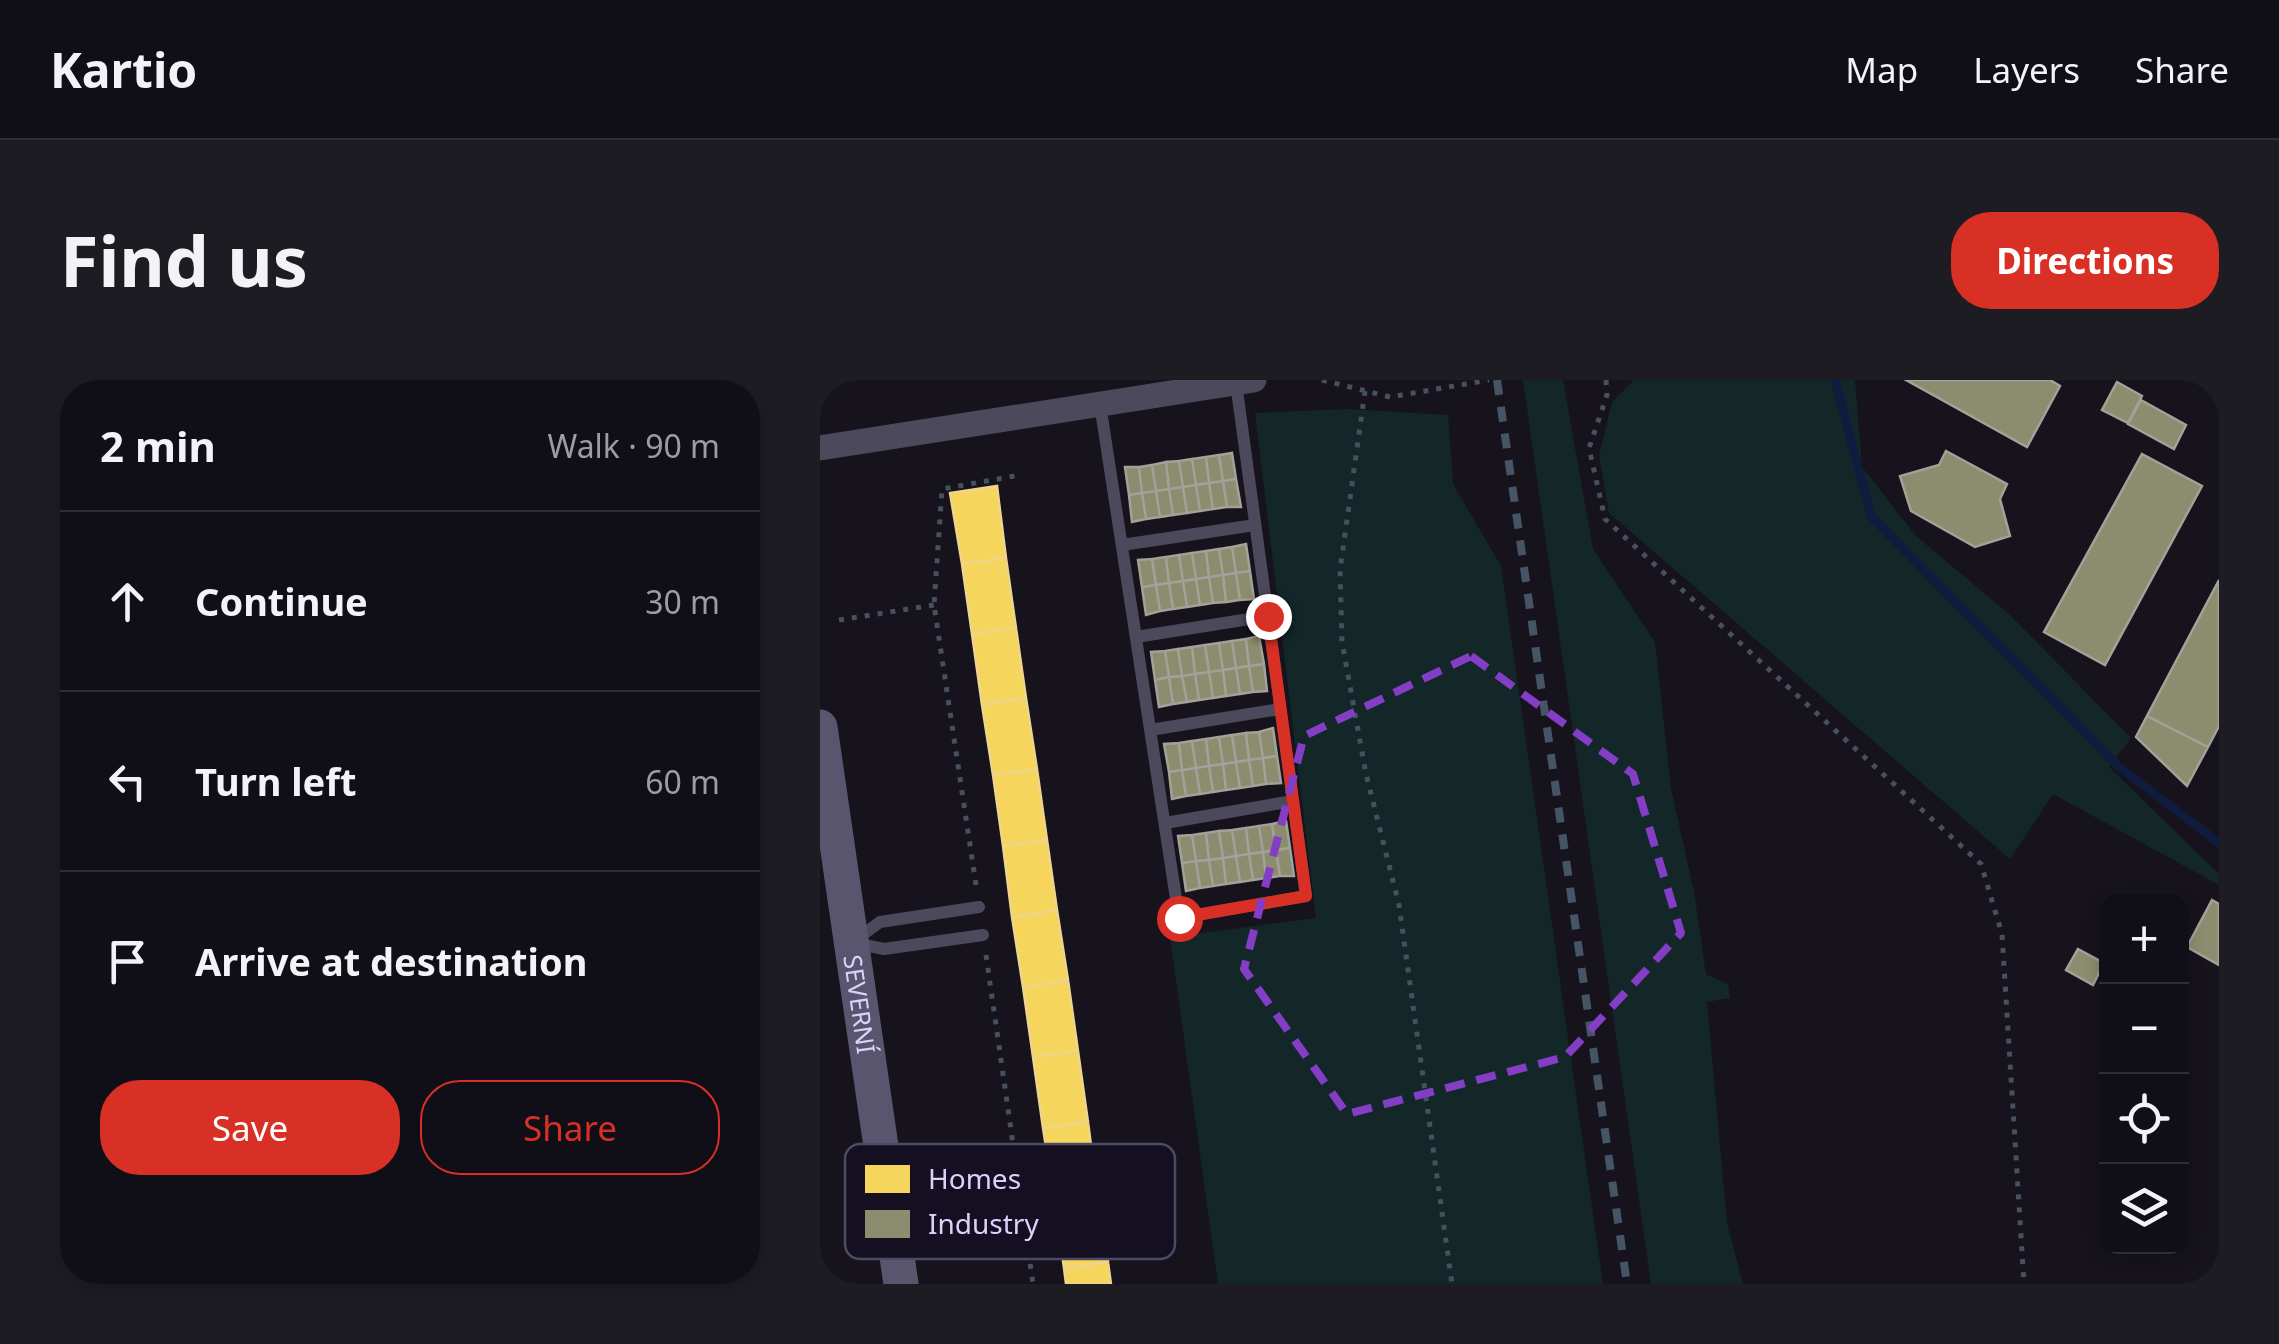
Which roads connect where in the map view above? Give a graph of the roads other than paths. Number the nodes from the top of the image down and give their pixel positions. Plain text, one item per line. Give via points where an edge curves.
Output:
1 (1245, 381) edge
2 (1100, 404) junction
3 (820, 448) edge
4 (1255, 525) junction
5 (1122, 545) junction
6 (1268, 616) junction
7 (1136, 636) junction
8 (1280, 709) junction
9 (820, 726) edge
10 (1150, 730) junction
11 (1293, 801) junction
12 (1165, 823) junction
13 (979, 907) dead end
14 (984, 935) dead end
15 (852, 942) junction
16 (880, 1144) edge
17 (896, 1259) edge
18 (900, 1284) edge

1 - 2 street
1 - 4 lane
2 - 3 street
2 - 5 lane
4 - 5 lane
4 - 6 lane
5 - 7 lane
6 - 7 lane
6 - 8 lane
7 - 10 lane
8 - 10 lane
8 - 11 lane
9 - 15 street, SEVERNÍ
10 - 12 lane
11 - 12 lane
11 - 12 lane via 1306,896 1179,918
13 - 15 lane via 880,922
14 - 15 lane via 884,949
15 - 16 street, SEVERNÍ
17 - 18 street, SEVERNÍ

